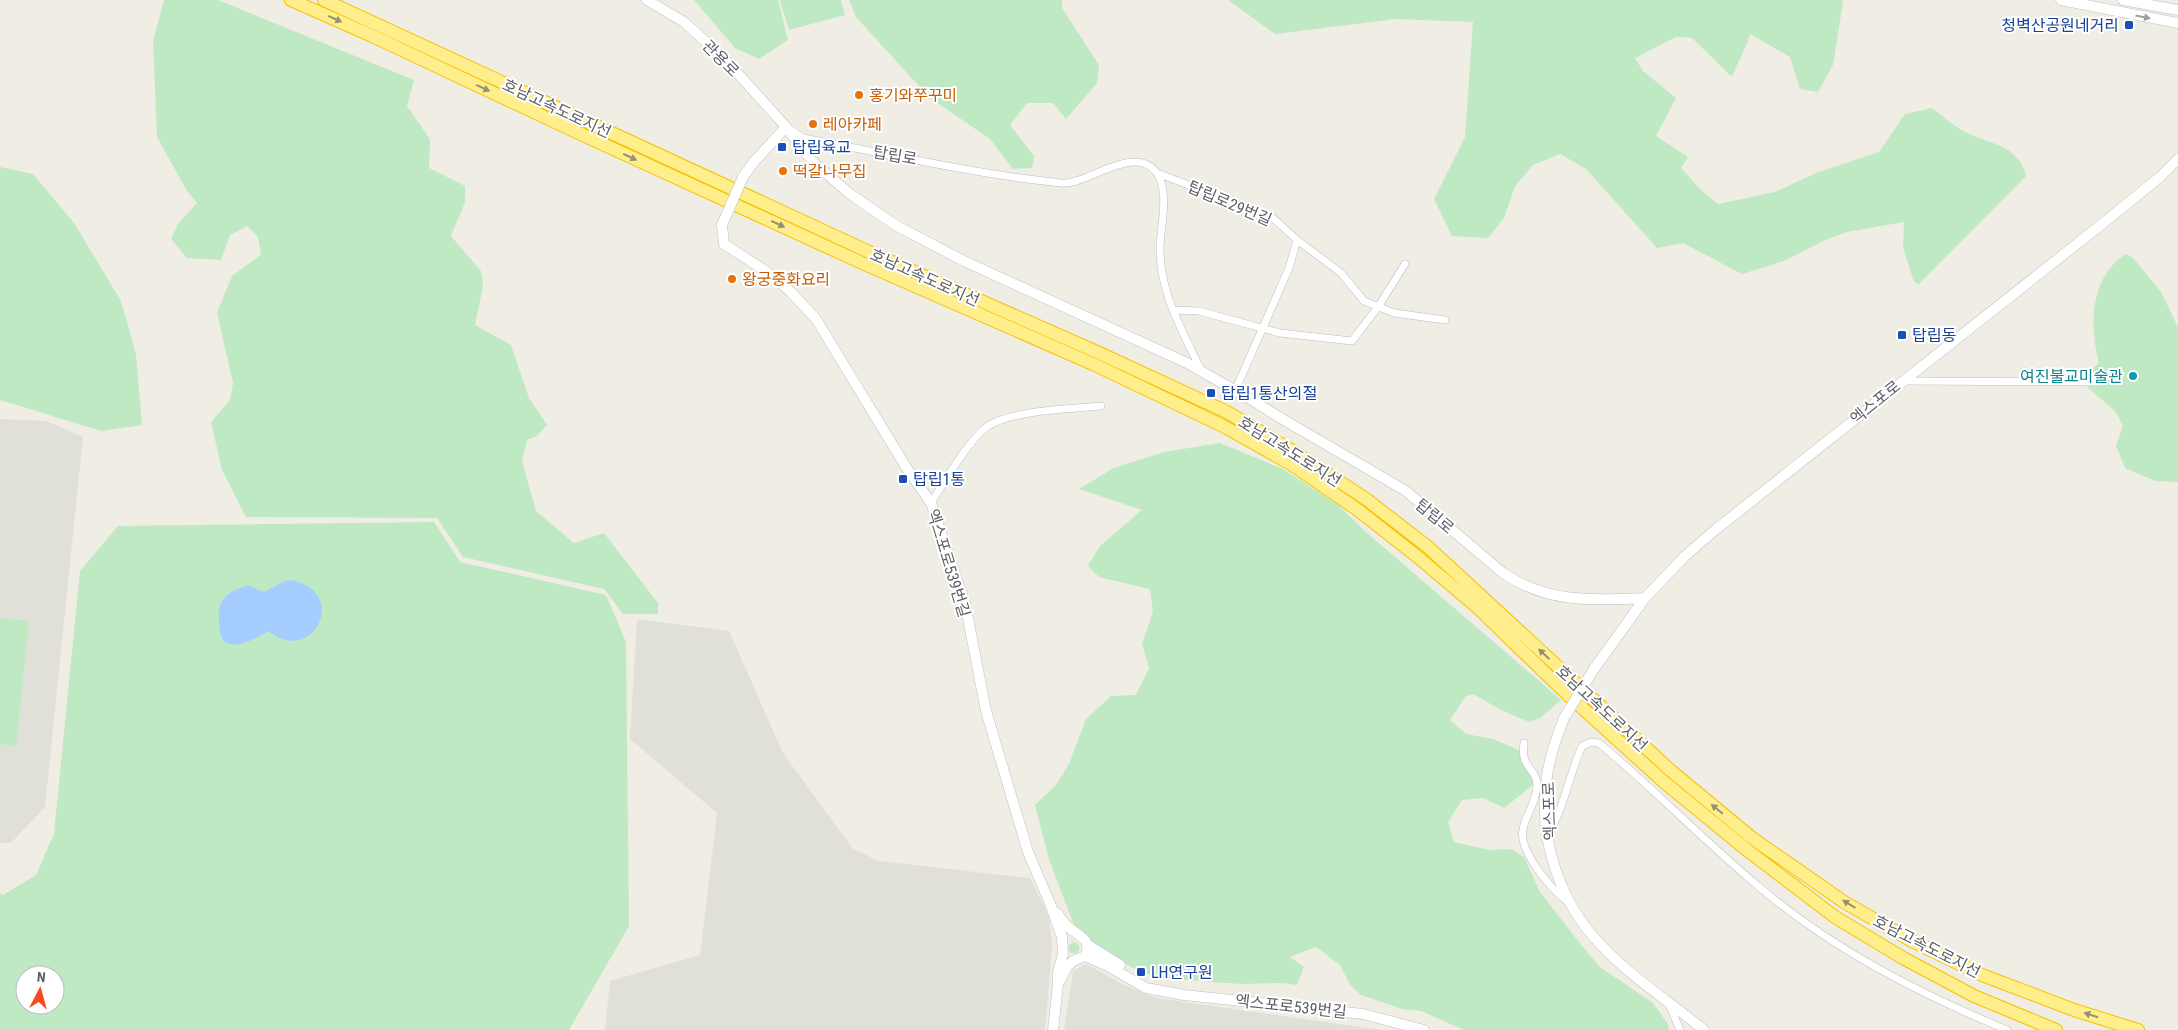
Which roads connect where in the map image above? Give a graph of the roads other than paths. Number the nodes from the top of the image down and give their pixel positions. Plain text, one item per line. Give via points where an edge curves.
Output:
1 (291, 0) edge
2 (324, 0) edge
3 (647, 0) edge
4 (2061, 0) edge
5 (2123, 0) edge
6 (2178, 10) edge
7 (2178, 23) edge
8 (786, 127) junction
9 (2178, 158) edge
10 (1157, 173) junction
11 (1297, 240) junction
12 (1405, 264) dead end
13 (1378, 307) junction
14 (1173, 310) junction
15 (1445, 320) dead end
16 (1263, 329) junction
17 (1201, 371) junction
18 (1901, 381) junction
19 (2102, 382) dead end
20 (1235, 391) junction
21 (1101, 406) dead end
22 (931, 503) junction
23 (1645, 598) junction
24 (1524, 743) dead end
25 (1548, 835) junction
26 (1570, 904) junction
27 (1051, 906) junction
28 (1077, 934) junction
29 (1062, 942) junction
30 (1088, 945) junction
31 (1063, 954) junction
32 (1085, 956) junction
33 (1073, 961) junction
34 (1058, 984) junction
35 (1156, 989) junction
36 (1668, 1002) junction
37 (1053, 1030) edge
38 (1424, 1030) edge
39 (1680, 1030) edge
40 (1704, 1030) edge
41 (2007, 1030) edge
42 (2056, 1030) edge
43 (2138, 1030) edge

1 -> 42 highway, 호남고속도로지선 via 860,262 1102,368 1223,426 1291,464 1358,510 1419,558 1478,608 1664,782 1835,917 1974,996
43 -> 2 highway, 호남고속도로지선 via 1982,975 1912,941 1844,902 1752,838 1670,770 1428,547 1366,498 1227,412 865,250
3 - 8 main road, 관용로 via 684,22 723,57
4 -> 7 main road
5 - 6 main road
8 - 10 street, 탑립로 via 803,138 1012,178 1070,184 1110,166 1137,162 1150,165
8 - 17 main road, 탑립로 via 813,162 850,194 897,226 964,261
8 - 22 main road, 엑스포로539번길, bridge via 743,176 722,224 724,244 790,291 816,319
9 - 18 main road, 엑스포로 via 2160,177 2102,224
10 - 11 street, 탑립로29번길 via 1272,217
10 - 14 street via 1164,206 1160,246 1163,283
11 - 13 street, 탑립로29번길 via 1341,273 1364,301
11 - 16 street via 1289,268
12 - 13 street
13 - 15 street, 탑립로29번길 via 1394,313
13 - 16 street via 1352,341 1280,334
14 - 16 street via 1199,311
14 - 17 street
16 - 20 street
17 - 20 main road, 탑립로
18 - 19 street
18 - 23 main road, 엑스포로 via 1715,530
20 - 23 main road, 탑립로 via 1406,491 1519,584 1557,597 1578,600
21 - 22 street via 1016,416 987,427 967,449
22 - 27 main road, 엑스포로539번길 via 965,603 986,712 1028,852
23 - 25 main road, 엑스포로, bridge via 1594,669 1564,718 1554,745 1546,784
24 - 26 street, 엑스포로 via 1523,761 1537,784 1523,828 1522,842 1557,894
25 - 26 main road, 엑스포로 via 1559,882
25 - 41 street via 1559,816 1582,746 1599,743 1758,887 1840,947 1951,1007
26 - 36 main road, 엑스포로 via 1600,945
27 - 28 main road
27 - 29 main road
28 - 29 main road
28 - 30 main road
29 - 31 main road
30 - 32 main road
30 - 35 main road via 1150,982
31 - 33 main road
31 - 34 main road
32 - 33 main road
32 - 35 main road, 엑스포로539번길 via 1146,988
33 - 34 main road
34 - 37 main road
35 - 38 main road, 엑스포로539번길 via 1184,995 1363,1014
36 - 39 street
36 - 40 main road, 엑스포로

